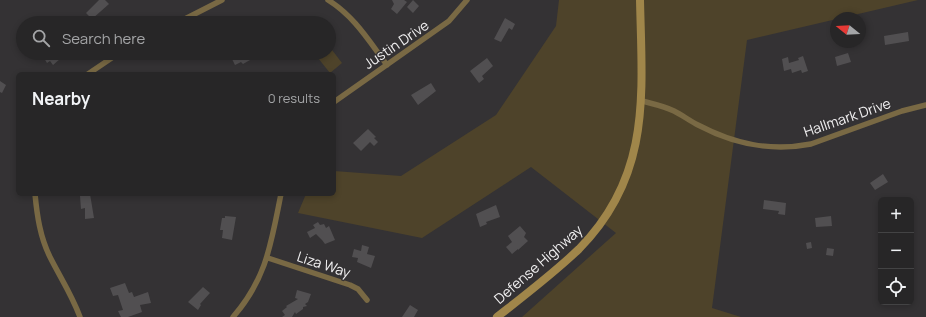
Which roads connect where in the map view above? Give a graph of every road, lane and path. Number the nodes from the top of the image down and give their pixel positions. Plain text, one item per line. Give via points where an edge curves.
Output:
1 (222, 0) edge
2 (328, 0) edge
3 (467, 0) edge
4 (640, 0) edge
5 (191, 16) edge
6 (109, 60) edge
7 (387, 65) junction
8 (91, 72) edge
9 (642, 100) junction
10 (336, 101) edge
11 (926, 105) edge
12 (35, 196) edge
13 (281, 196) edge
14 (268, 258) junction
15 (368, 300) dead end
16 (80, 317) edge
17 (233, 317) edge
18 (497, 317) edge

1 - 5 street
2 - 7 street via 340,7 358,25
3 - 7 street, Justin Drive via 449,21
4 - 9 main road, Defense Highway
6 - 8 street
7 - 10 street, Justin Drive
9 - 11 street, Hallmark Drive via 675,111 696,125 735,142 771,148 811,144 902,111
9 - 18 main road, Defense Highway via 632,161 622,187 603,220 568,258
12 - 16 street via 40,227 49,255
13 - 14 street
14 - 15 street, Liza Way via 350,284
14 - 17 street via 255,286

